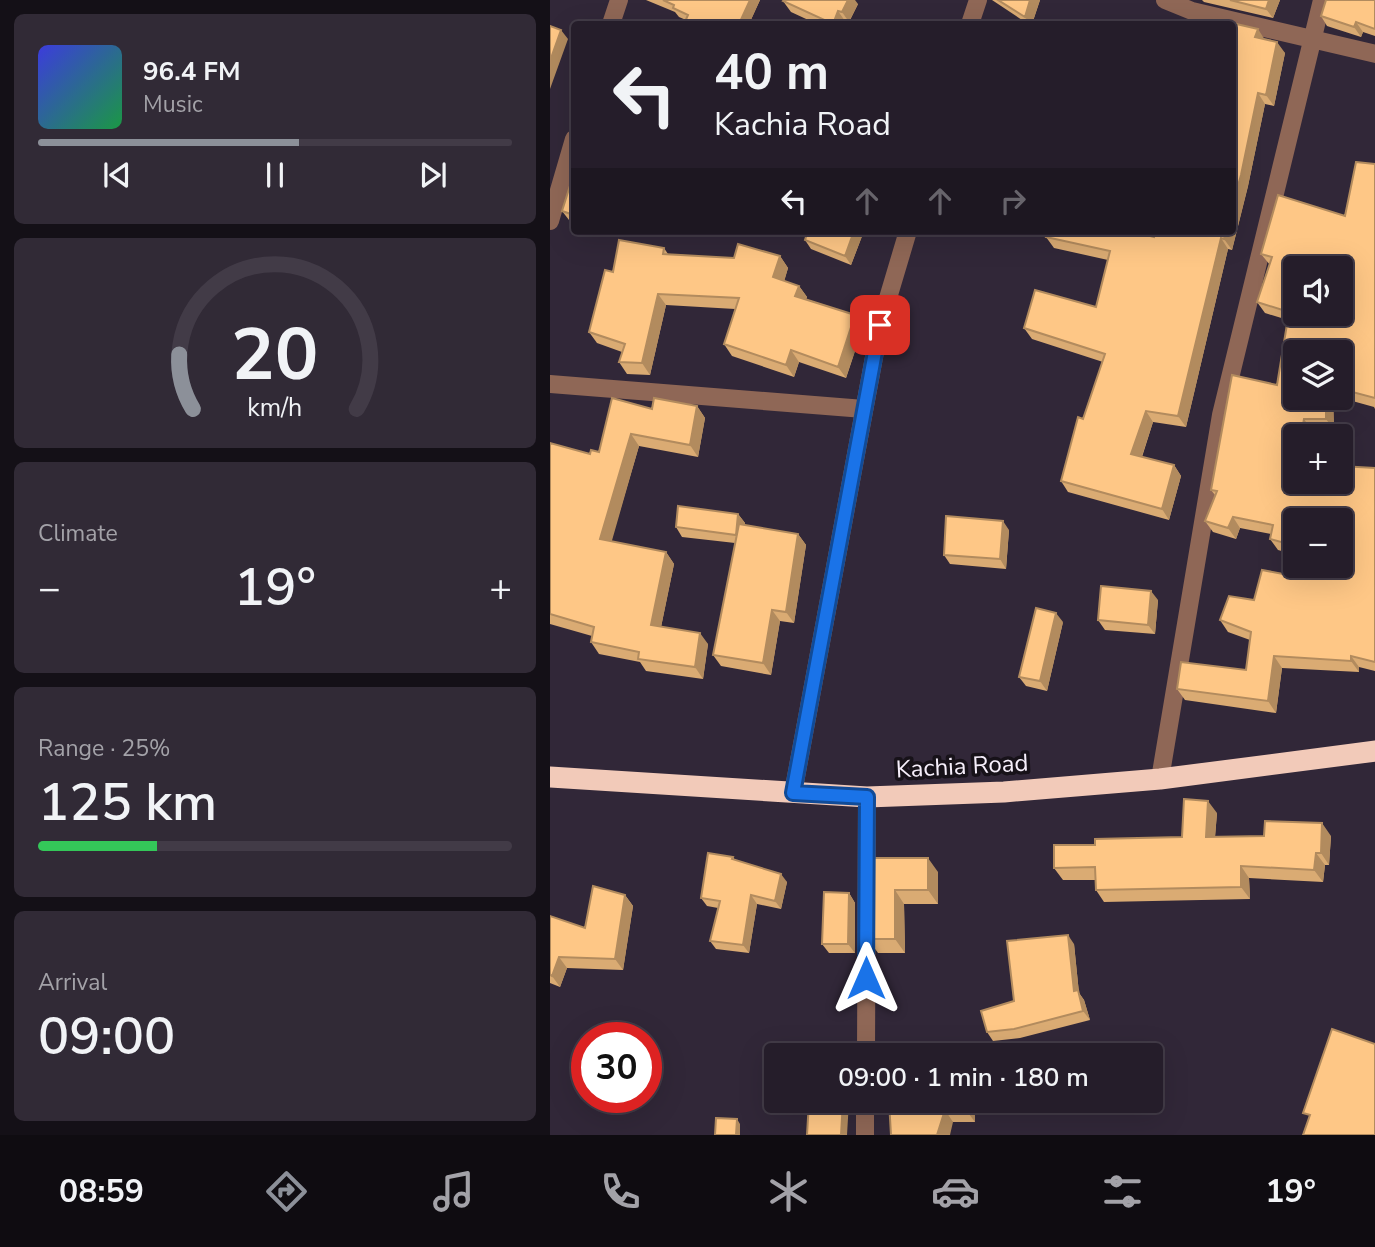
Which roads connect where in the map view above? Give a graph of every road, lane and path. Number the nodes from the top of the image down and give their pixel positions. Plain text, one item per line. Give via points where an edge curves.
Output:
1 (619, 0) edge
2 (978, 0) edge
3 (1165, 0) edge
4 (1322, 0) edge
5 (612, 21) edge
6 (971, 21) edge
7 (1231, 21) edge
8 (1236, 22) edge
9 (1310, 41) junction
10 (1375, 54) edge
11 (571, 149) edge
12 (550, 221) edge
13 (907, 235) edge
14 (550, 384) edge
15 (864, 409) junction
16 (1375, 751) edge
17 (550, 777) edge
18 (1160, 779) junction
19 (793, 793) junction
20 (867, 797) junction
21 (866, 1043) edge
22 (865, 1113) edge
23 (865, 1135) edge

1 - 5 street
2 - 6 street
3 - 7 street
4 - 9 street
8 - 9 street
9 - 10 street
9 - 18 street via 1221,415
11 - 12 street
13 - 15 street via 880,325
14 - 15 street
15 - 19 street
16 - 18 highway, Kachia Road
17 - 19 highway, Kachia Road
18 - 20 highway, Kachia Road
19 - 20 highway, Kachia Road
20 - 21 street
22 - 23 street

